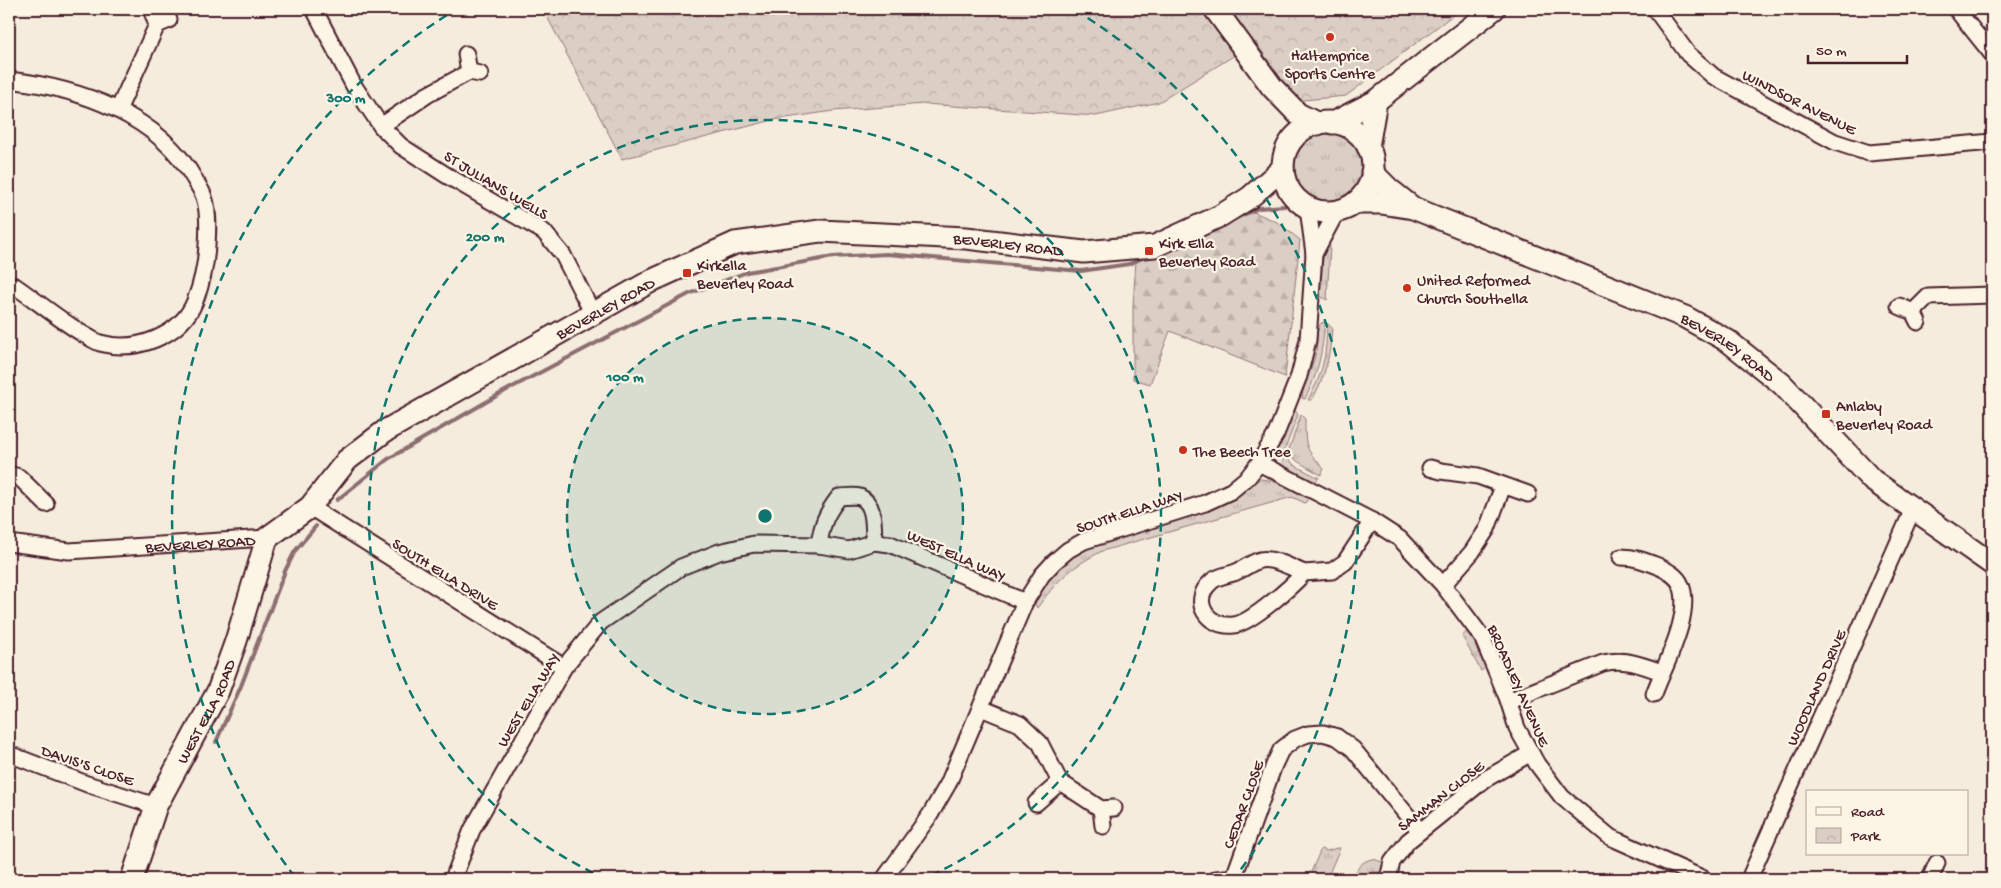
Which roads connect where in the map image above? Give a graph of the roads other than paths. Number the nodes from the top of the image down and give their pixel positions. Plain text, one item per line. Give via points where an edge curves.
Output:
1 (314, 9) edge
2 (1215, 9) edge
3 (1494, 9) edge
4 (1655, 9) edge
5 (1956, 9) edge
6 (150, 10) edge
7 (466, 54) dead end
8 (1992, 54) edge
9 (9, 80) edge
10 (1272, 87) junction
11 (1376, 101) junction
12 (118, 110) junction
13 (1325, 123) junction
14 (381, 126) junction
15 (1992, 142) edge
16 (1288, 146) junction
17 (1368, 147) junction
18 (1283, 168) junction
19 (1372, 172) junction
20 (1291, 194) junction
21 (1249, 198) junction
22 (1346, 207) junction
23 (1308, 208) junction
24 (1414, 208) junction
25 (1314, 254) junction
26 (9, 284) edge
27 (1992, 295) edge
28 (1910, 313) dead end
29 (593, 314) junction
30 (1259, 463) junction
31 (1430, 468) dead end
32 (9, 474) edge
33 (1504, 486) junction
34 (1528, 494) dead end
35 (37, 500) dead end
36 (310, 507) junction
37 (1913, 509) junction
38 (1372, 521) junction
39 (267, 538) junction
40 (874, 542) junction
41 (9, 543) edge
42 (819, 544) junction
43 (1631, 552) dead end
44 (1991, 558) edge
45 (1304, 573) junction
46 (1443, 585) junction
47 (1025, 602) junction
48 (564, 668) junction
49 (1662, 672) junction
50 (1654, 694) dead end
51 (1508, 701) junction
52 (981, 708) junction
53 (1530, 753) junction
54 (9, 754) edge
55 (1060, 782) junction
56 (1036, 802) dead end
57 (156, 806) junction
58 (1103, 826) dead end
59 (1420, 831) junction
60 (1937, 863) dead end
61 (1235, 878) edge
62 (132, 879) edge
63 (453, 879) edge
64 (884, 879) edge
65 (1216, 879) edge
66 (1388, 879) edge
67 (1704, 879) edge
68 (1749, 879) edge
69 (1930, 879) edge

1 - 14 street, ST JULIANS WELLS via 354,86
2 - 10 street
3 - 11 street
4 - 15 street, WINDSOR AVENUE via 1688,54 1713,76 1835,142 1869,153
5 - 8 street
6 - 12 street via 163,23
7 - 14 street via 475,73 428,95
9 - 12 street via 54,88
10 - 13 street via 1298,114
10 - 16 street
11 - 13 street
11 - 17 street
12 - 26 street via 166,142 187,166 204,197 208,229 206,265 195,302 170,332 150,342 130,346 99,343
13 - 16 street via 1301,132
13 - 17 street via 1347,126
14 - 29 street, ST JULIANS WELLS via 401,146 544,232 563,255
16 - 18 street
17 - 19 street
18 - 20 street
18 - 21 street, BEVERLEY ROAD
19 - 22 street via 1367,189
19 - 24 street, BEVERLEY ROAD
20 - 21 street, BEVERLEY ROAD
20 - 23 street
21 - 29 street, BEVERLEY ROAD via 1220,216 1155,246 1110,250 1084,252 966,238 820,231 735,242 653,280
22 - 23 street via 1322,212
22 - 24 street, BEVERLEY ROAD via 1381,203
22 - 25 street, SOUTH ELLA WAY
23 - 25 street, SOUTH ELLA WAY
24 - 37 street, BEVERLEY ROAD via 1685,317 1728,342 1782,384 1872,480
25 - 30 street, SOUTH ELLA WAY via 1310,327 1305,354 1276,434
27 - 28 street via 1928,297
29 - 36 street, BEVERLEY ROAD via 385,431 347,460
30 - 38 street, BROADLEY AVENUE
30 - 47 street, SOUTH ELLA WAY via 1240,484 1222,496 1084,541 1068,550 1042,575
31 - 33 street via 1478,476
32 - 35 street via 19,478
33 - 34 street
33 - 46 street via 1487,529
36 - 39 street, BEVERLEY ROAD
36 - 48 street, SOUTH ELLA DRIVE
37 - 44 street, BEVERLEY ROAD
37 - 68 street, WOODLAND DRIVE
38 - 45 street via 1345,562 1332,572
38 - 46 street, BROADLEY AVENUE via 1400,539
39 - 41 street, BEVERLEY ROAD via 70,551
39 - 57 street, WEST ELLA ROAD via 218,690
40 - 42 street, WEST ELLA WAY via 850,550
40 - 42 street via 873,518 866,502 858,496 839,497 827,513
40 - 47 street, WEST ELLA WAY via 890,544
42 - 48 street, WEST ELLA WAY via 754,544 719,552 681,567 601,622
43 - 49 street via 1669,571 1681,584 1684,602 1677,639
45 - 45 street via 1252,617 1235,625 1208,618 1202,608 1202,594 1212,580 1261,560
46 - 51 street, BROADLEY AVENUE via 1482,637
47 - 52 street, SOUTH ELLA WAY
48 - 63 street, WEST ELLA WAY via 472,830
49 - 50 street
49 - 51 street via 1627,660 1616,660
51 - 53 street, BROADLEY AVENUE
52 - 55 street via 1020,724 1040,743
52 - 64 street, SOUTH ELLA WAY via 940,799
53 - 59 street, SAMMAN CLOSE via 1484,780
53 - 67 street, BROADLEY AVENUE via 1562,797 1610,838
54 - 57 street, DAVIS'S CLOSE
55 - 56 street
55 - 58 street via 1108,809
57 - 62 street, WEST ELLA ROAD
59 - 61 street, CEDAR CLOSE via 1352,749 1337,737 1323,733 1308,734 1281,750
59 - 66 street, SAMMAN CLOSE via 1392,862
60 - 69 street
61 - 65 street, CEDAR CLOSE

